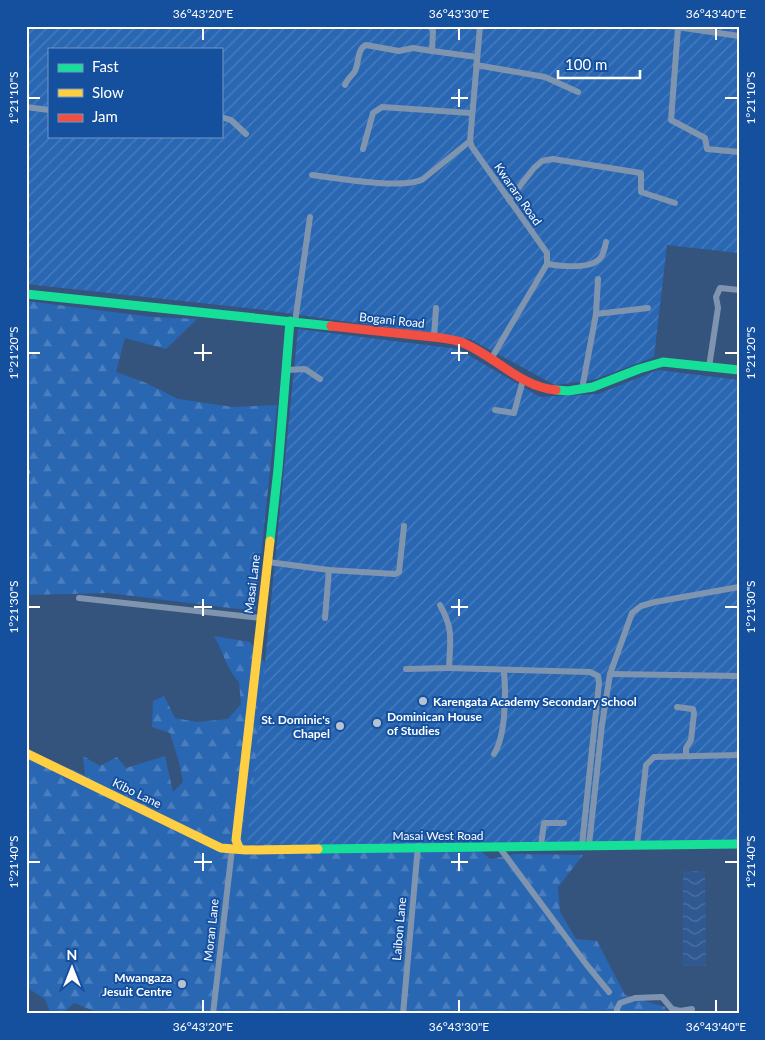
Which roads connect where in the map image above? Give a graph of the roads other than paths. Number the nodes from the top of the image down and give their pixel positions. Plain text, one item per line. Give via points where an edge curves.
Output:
1 (430, 26) edge
2 (480, 26) edge
3 (670, 26) edge
4 (678, 28) junction
5 (739, 36) edge
6 (432, 51) junction
7 (477, 57) junction
8 (476, 65) junction
9 (345, 85) dead end
10 (578, 92) dead end
11 (26, 107) edge
12 (48, 110) edge
13 (472, 113) junction
14 (222, 118) edge
15 (246, 134) dead end
16 (470, 141) junction
17 (363, 149) dead end
18 (739, 152) edge
19 (312, 175) dead end
20 (509, 200) junction
21 (675, 203) dead end
22 (310, 216) dead end
23 (606, 242) dead end
24 (547, 264) junction
25 (598, 279) dead end
26 (739, 290) edge
27 (26, 294) edge
28 (436, 308) dead end
29 (648, 308) dead end
30 (596, 314) junction
31 (293, 322) junction
32 (434, 337) junction
33 (491, 359) junction
34 (709, 367) junction
35 (286, 370) junction
36 (739, 370) edge
37 (320, 379) dead end
38 (524, 380) junction
39 (582, 389) junction
40 (495, 410) dead end
41 (404, 526) dead end
42 (268, 562) junction
43 (329, 570) junction
44 (739, 587) edge
45 (79, 598) dead end
46 (440, 605) dead end
47 (261, 618) junction
48 (325, 618) dead end
49 (448, 668) junction
50 (406, 669) dead end
51 (504, 671) junction
52 (610, 674) junction
53 (739, 676) edge
54 (677, 707) dead end
55 (26, 754) edge
56 (494, 754) dead end
57 (686, 756) junction
58 (739, 756) edge
59 (564, 823) dead end
60 (739, 844) edge
61 (541, 845) junction
62 (586, 845) junction
63 (418, 846) junction
64 (637, 846) junction
65 (499, 847) junction
66 (235, 849) junction
67 (609, 992) dead end
68 (692, 1009) dead end
69 (213, 1014) edge
70 (403, 1014) edge
71 (617, 1014) edge

1 - 6 street via 433,31
2 - 7 street
3 - 4 street
4 - 5 street
4 - 18 street via 671,120 705,138 707,149
6 - 7 street
6 - 9 street via 419,48 399,51 372,45 362,47 355,71
7 - 8 street
8 - 10 street via 544,77
8 - 13 street
11 - 12 street
13 - 16 street
13 - 17 street via 382,107 373,113
14 - 15 street via 231,120
16 - 19 street via 414,183
16 - 20 street, Kwarara Road
20 - 21 street via 534,168 542,161 553,159 642,173 642,192
20 - 24 street, Kwarara Road via 547,253
22 - 31 street
23 - 24 street via 601,257 591,264 569,267
24 - 33 street
25 - 30 street
26 - 34 street via 720,288 716,297 718,308
27 - 31 street, Bogani Road
28 - 32 street
29 - 30 street
30 - 39 street
31 - 32 street, Bogani Road
31 - 35 street, Masai Lane
32 - 33 street, Bogani Road via 461,342
33 - 38 street, Bogani Road
34 - 36 street, Bogani Road
34 - 39 street, Bogani Road via 655,363
35 - 37 street via 305,369
35 - 42 street, Masai Lane
38 - 39 street, Bogani Road via 554,390
38 - 40 street via 514,413
41 - 43 street via 398,574
42 - 43 street
42 - 47 street, Masai Lane
43 - 48 street
44 - 52 street via 655,602 636,609
45 - 47 street
46 - 49 street via 450,629
47 - 66 street, Masai Lane
49 - 50 street
49 - 51 street
51 - 56 street via 506,696 500,740
51 - 62 street via 590,672 598,676
52 - 53 street
52 - 62 street
54 - 57 street via 693,709 694,713
55 - 66 street, Kibo Lane via 194,836 221,848
57 - 58 street
57 - 64 street via 654,757 646,765
59 - 61 street via 544,824
60 - 64 street, Masai West Road
61 - 62 street, Masai West Road
61 - 65 street, Masai West Road
62 - 64 street, Masai West Road
63 - 65 street, Masai West Road
63 - 66 street, Masai West Road
63 - 70 street, Laibon Lane
65 - 67 street
66 - 69 street, Moran Lane
68 - 71 street via 672,1009 662,997 635,998 620,1003

